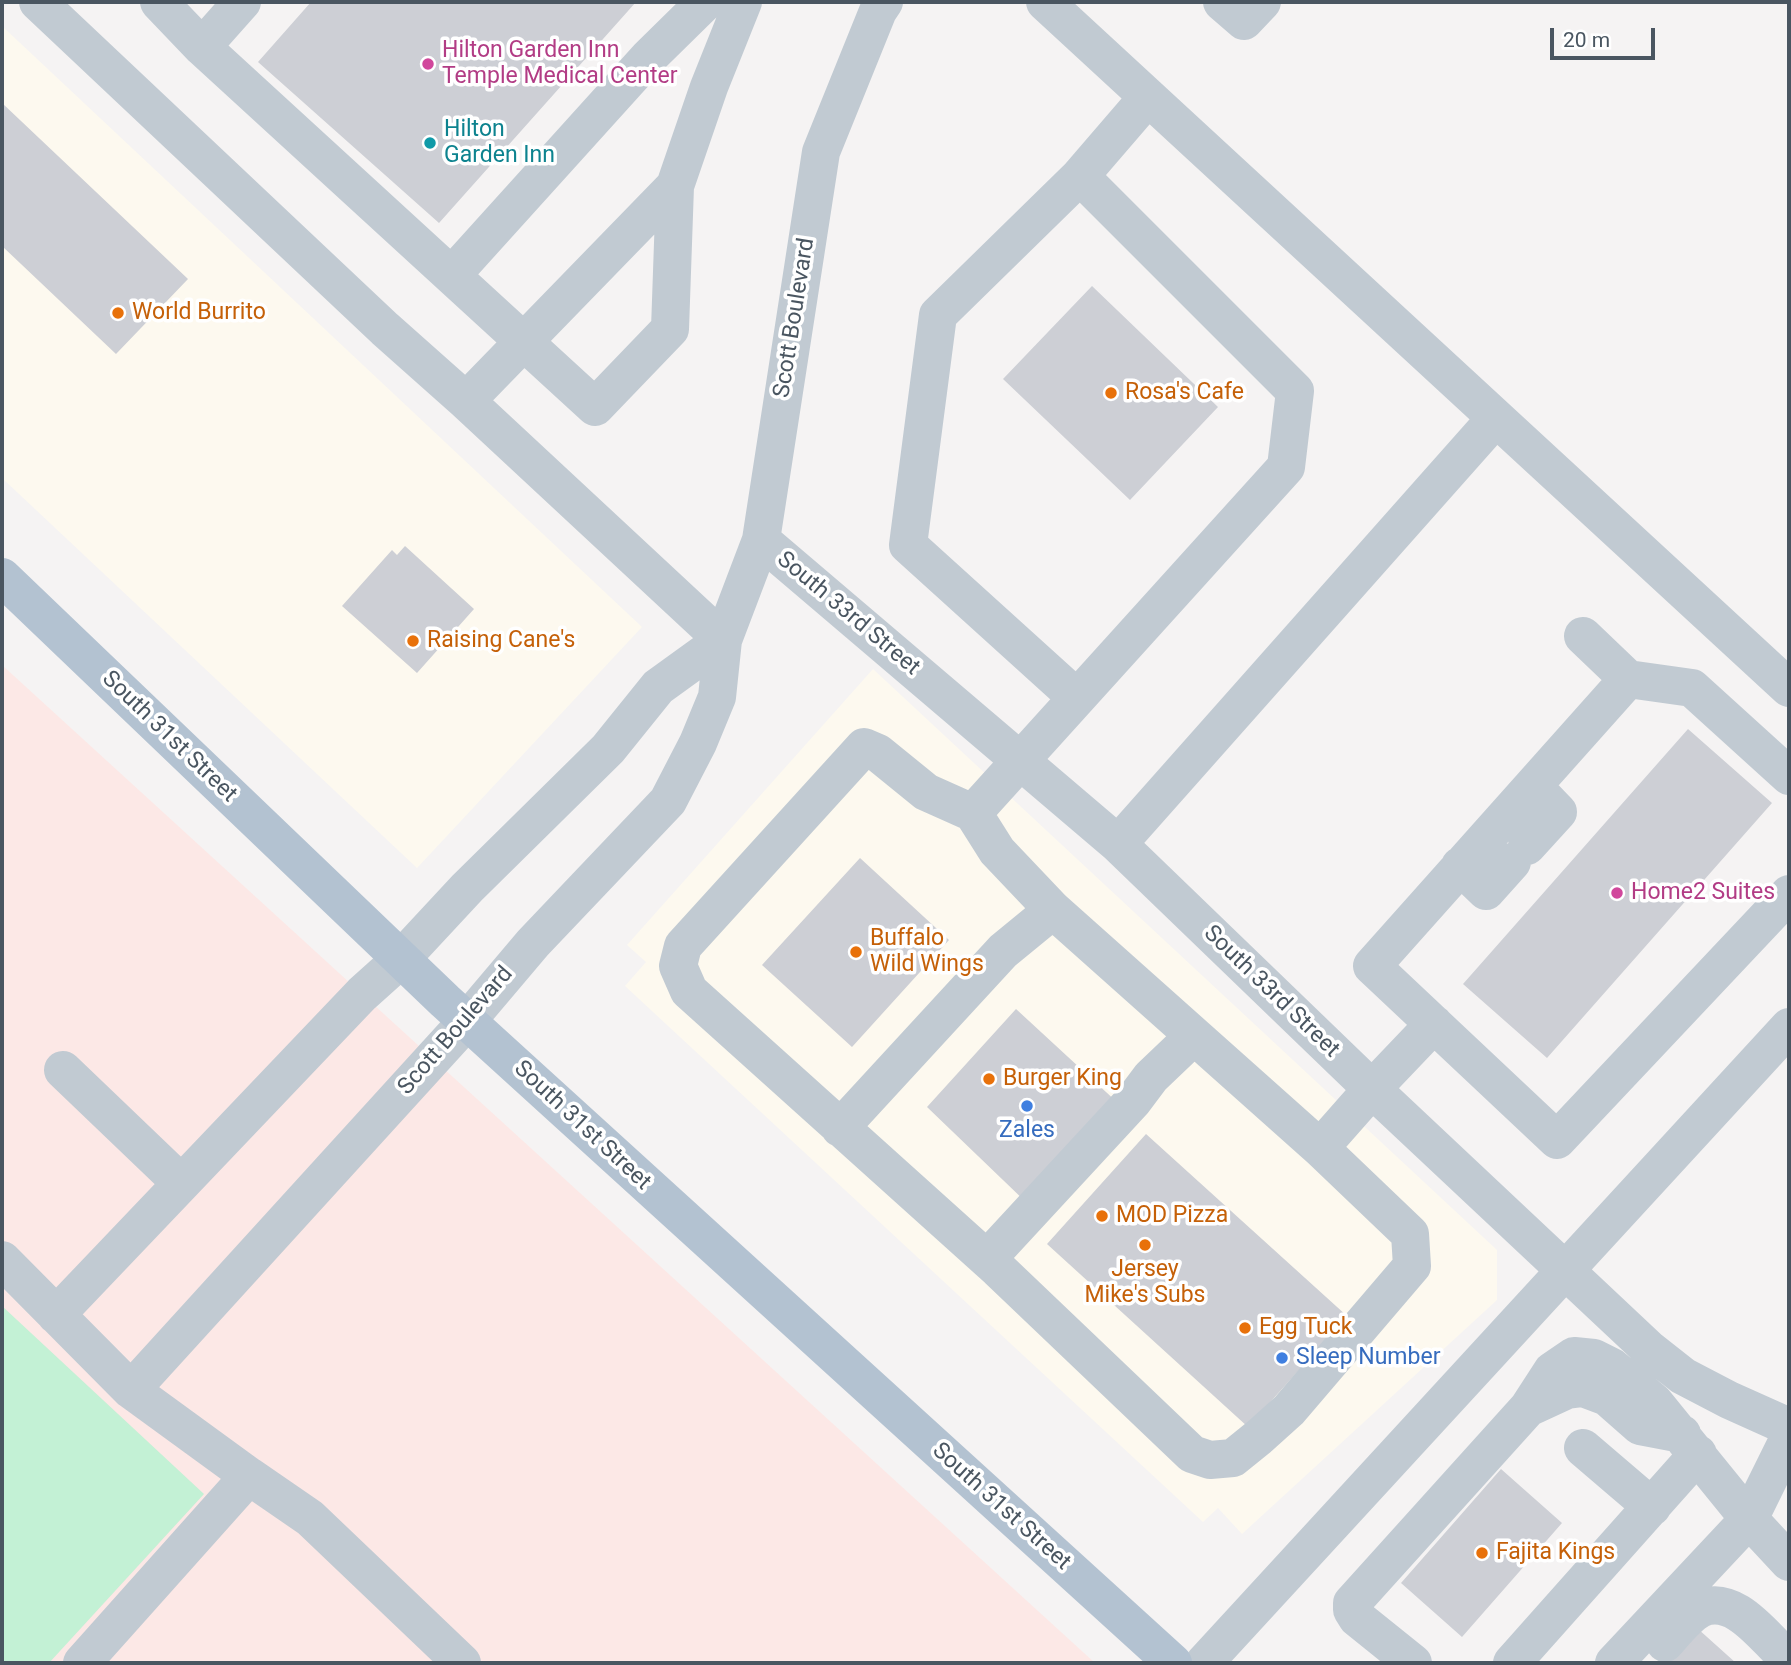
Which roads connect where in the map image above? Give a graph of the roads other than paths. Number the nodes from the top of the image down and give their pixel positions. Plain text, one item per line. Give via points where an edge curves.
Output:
1 (38, 2) edge
2 (159, 2) edge
3 (242, 2) edge
4 (705, 2) edge
5 (743, 2) edge
6 (884, 2) edge
7 (1045, 2) edge
8 (1222, 2) edge
9 (1262, 2) edge
10 (202, 47) junction
11 (1148, 97) junction
12 (1080, 176) junction
13 (675, 186) junction
14 (452, 275) junction
15 (523, 341) junction
16 (466, 401) junction
17 (1496, 418) junction
18 (761, 540) junction
19 (2, 577) edge
20 (1583, 636) dead end
21 (723, 640) junction
22 (1628, 679) junction
23 (1789, 688) edge
24 (1077, 698) junction
25 (1021, 762) junction
26 (1789, 776) edge
27 (1533, 786) junction
28 (973, 813) junction
29 (1118, 844) junction
30 (1460, 866) junction
31 (1789, 894) edge
32 (1053, 910) junction
33 (401, 959) junction
34 (467, 1021) junction
35 (1434, 1024) junction
36 (1789, 1027) edge
37 (1194, 1036) junction
38 (63, 1070) dead end
39 (1372, 1089) junction
40 (841, 1128) junction
41 (1320, 1148) junction
42 (181, 1183) junction
43 (987, 1259) junction
44 (2, 1260) edge
45 (1565, 1270) junction
46 (56, 1315) junction
47 (131, 1390) junction
48 (1789, 1427) edge
49 (1789, 1438) edge
50 (1690, 1444) junction
51 (1583, 1448) dead end
52 (249, 1476) junction
53 (1652, 1507) junction
54 (1749, 1519) junction
55 (1789, 1562) edge
56 (82, 1663) edge
57 (462, 1663) edge
58 (1173, 1663) edge
59 (1204, 1663) edge
60 (1413, 1663) edge
61 (1513, 1663) edge
62 (1614, 1663) edge
63 (1646, 1663) edge
64 (1782, 1663) edge

1 - 16 street
2 - 10 street
3 - 10 street
4 - 14 street via 649,57
5 - 13 street
6 - 18 street, Scott Boulevard via 821,152
7 - 11 street
8 - 9 street via 1244,21
10 - 14 street
11 - 12 street
11 - 17 street
12 - 24 street via 938,315 908,545
12 - 24 street via 1296,391 1286,467
13 - 15 street
13 - 15 street via 670,329 595,407
14 - 15 street
15 - 16 street
16 - 21 street
17 - 23 street
17 - 29 street
18 - 21 street, Scott Boulevard
18 - 25 street, South 33rd Street
19 - 33 main road, South 31st Street
20 - 22 street
21 - 33 street via 658,687 608,749
21 - 34 street, Scott Boulevard via 717,697 668,801 533,943
22 - 26 street via 1692,688
22 - 27 street
24 - 25 street
25 - 28 street
25 - 29 street, South 33rd Street
27 - 30 street
27 - 30 street via 1558,812 1520,854 1486,891
28 - 32 street via 997,851
28 - 40 street via 926,792 864,747 683,946 678,966 689,991
29 - 39 street, South 33rd Street
30 - 35 street via 1372,966
31 - 35 street via 1557,1140
32 - 37 street
32 - 40 street via 1003,951
33 - 34 main road, South 31st Street
33 - 42 street
34 - 47 street, Scott Boulevard
34 - 58 main road, South 31st Street
35 - 39 street
36 - 45 street
37 - 41 street
37 - 43 street via 1151,1077
38 - 42 street
39 - 41 street
39 - 45 street, South 33rd Street
40 - 43 street
41 - 43 street via 1410,1234 1412,1266 1289,1410 1233,1458 1210,1460 1192,1454
42 - 46 street
44 - 46 street
45 - 48 street, South 33rd Street via 1683,1376
45 - 59 street
46 - 47 street
47 - 52 street
49 - 54 street
50 - 53 street
50 - 54 street
50 - 60 street via 1654,1402 1612,1367 1594,1358 1574,1356 1552,1371 1528,1408 1352,1603 1357,1618
51 - 53 street
52 - 56 street
52 - 57 street via 310,1518
53 - 61 street
54 - 55 street
54 - 62 street
63 - 64 street via 1701,1608 1721,1605 1736,1610 1782,1652

